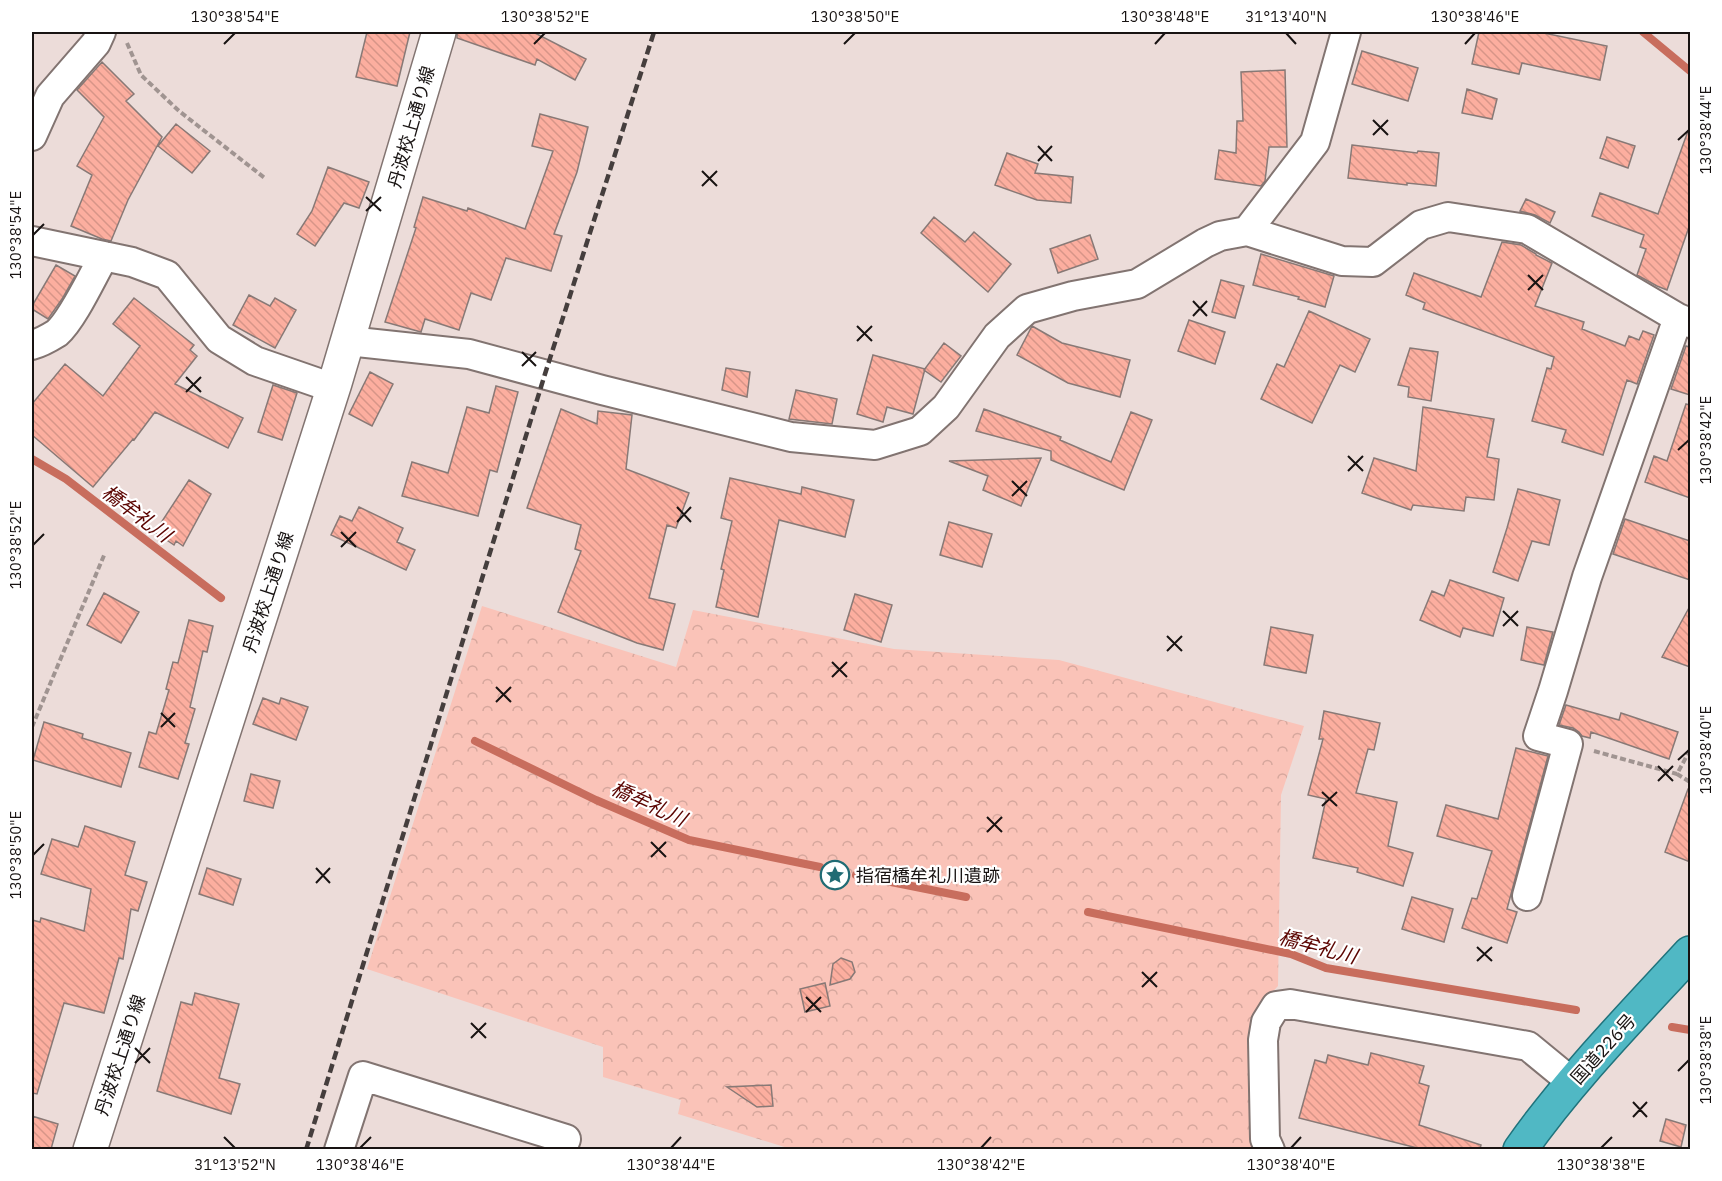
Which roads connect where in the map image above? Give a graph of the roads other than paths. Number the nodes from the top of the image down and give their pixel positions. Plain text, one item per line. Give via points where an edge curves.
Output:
1 (439, 32) edge
2 (1346, 32) edge
3 (114, 37) edge
4 (32, 136) edge
5 (1246, 231) junction
6 (32, 241) edge
7 (104, 256) junction
8 (1684, 321) edge
9 (348, 341) junction
10 (32, 345) edge
11 (333, 388) junction
12 (1527, 896) dead end
13 (1690, 953) edge
14 (1573, 1083) junction
15 (90, 1149) edge
16 (339, 1149) edge
17 (562, 1149) edge
18 (1270, 1149) edge
19 (1520, 1149) edge

1 - 9 street, 丹波校上通り線
2 - 5 street via 1316,142
3 - 4 street via 96,43 50,96
5 - 8 street via 1342,261 1373,262 1421,225 1448,217 1527,228
5 - 9 street via 1204,243 1137,285 1027,309 997,336 946,407 920,431 874,445 791,437 469,354
6 - 7 street
7 - 10 street via 68,320 57,332
7 - 11 street via 167,275 219,339 255,361
8 - 12 street via 1587,577 1538,736 1568,744
9 - 11 street, 丹波校上通り線
11 - 15 street, 丹波校上通り線
13 - 14 highway, 国道226号
14 - 18 street via 1527,1046 1290,1004 1276,1006 1266,1022 1263,1040 1265,1139
14 - 19 highway, 国道226号
16 - 17 street via 363,1076 566,1139

